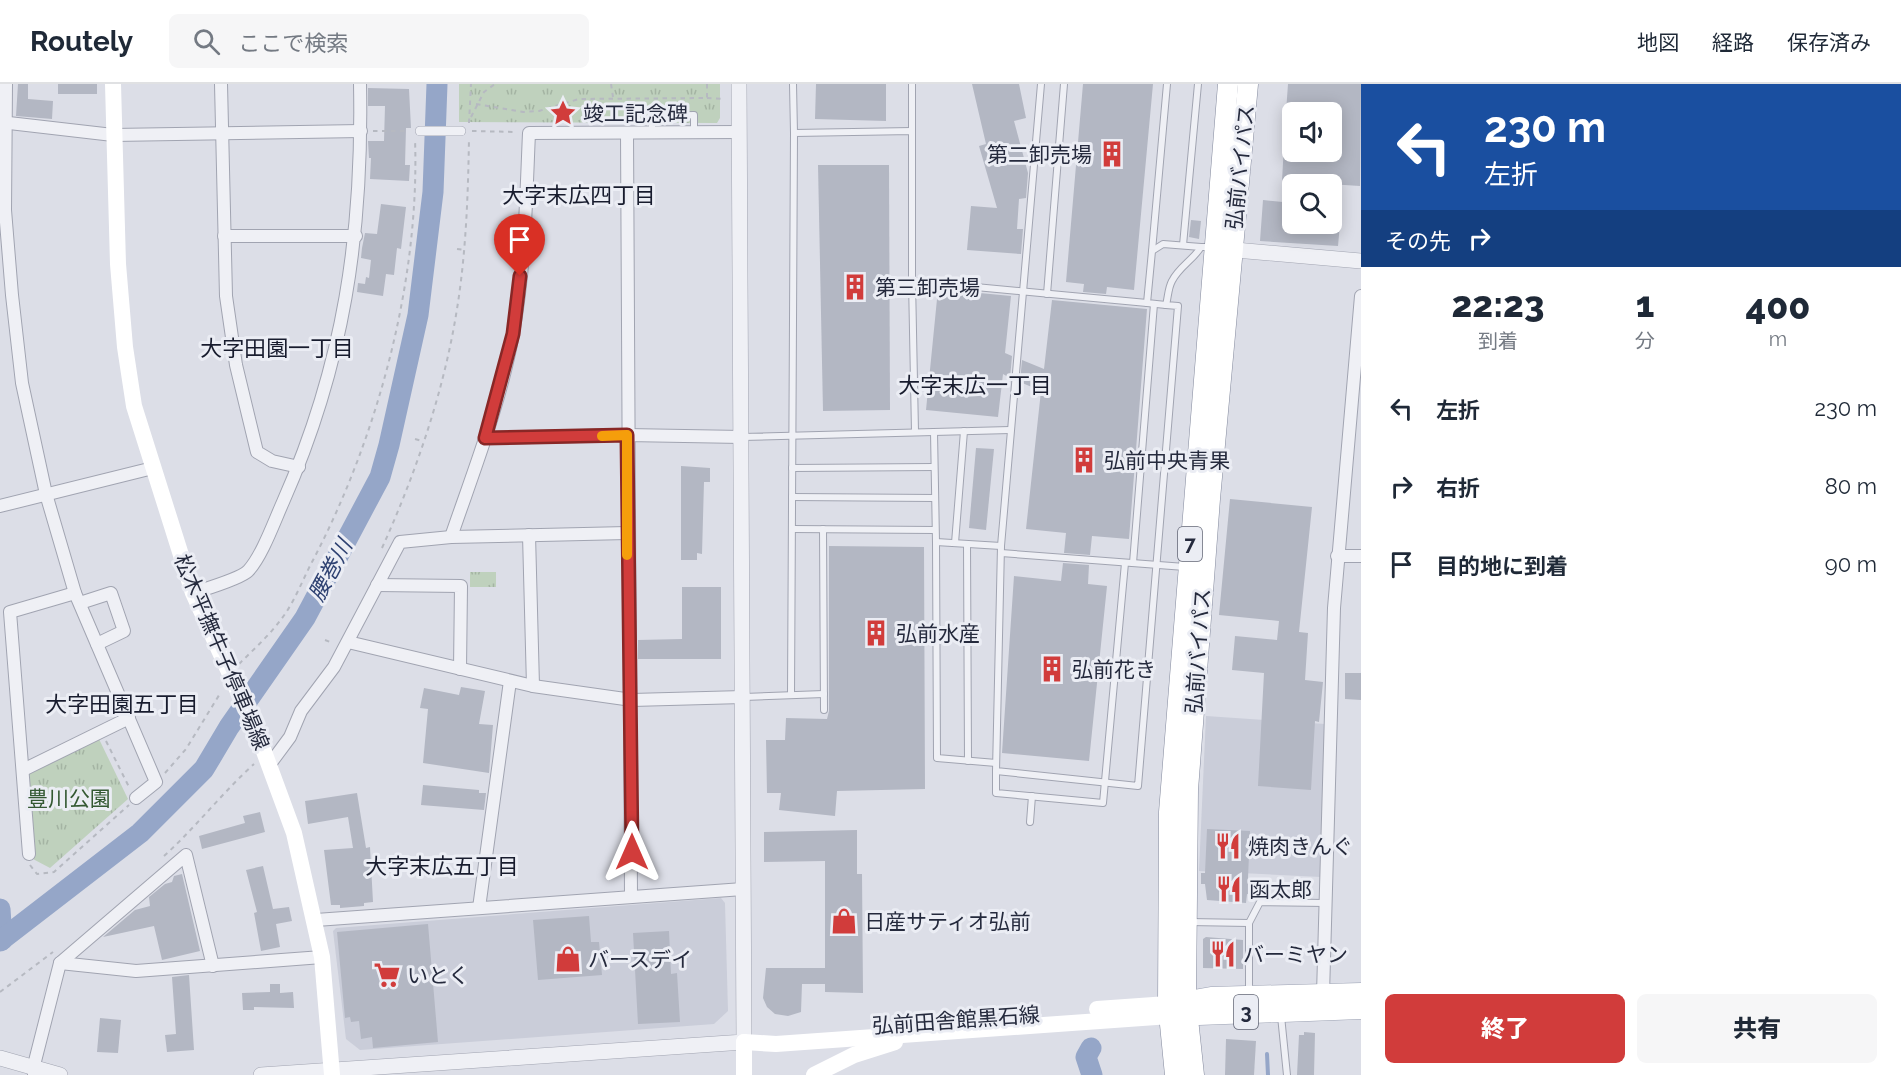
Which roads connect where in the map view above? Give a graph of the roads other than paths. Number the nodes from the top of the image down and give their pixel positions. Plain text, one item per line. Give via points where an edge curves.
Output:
1 (6, 84) edge
2 (113, 84) edge
3 (222, 84) edge
4 (360, 84) edge
5 (739, 84) edge
6 (793, 84) edge
7 (912, 84) edge
8 (1041, 84) edge
9 (1064, 84) edge
10 (1167, 84) edge
11 (1198, 84) edge
12 (1228, 84) edge
13 (1248, 84) edge
14 (3, 122) edge
15 (361, 131) junction
16 (420, 131) dead end
17 (465, 131) road end
18 (912, 131) junction
19 (740, 132) junction
20 (627, 133) junction
21 (652, 133) junction
22 (694, 133) junction
23 (223, 134) junction
24 (794, 134) junction
25 (113, 135) junction
26 (224, 236) junction
27 (356, 236) junction
28 (1183, 245) junction
29 (1216, 248) junction
30 (1152, 251) junction
31 (1361, 261) edge
32 (5, 272) edge
33 (912, 281) junction
34 (1021, 291) junction
35 (1047, 294) junction
36 (1361, 296) edge
37 (1151, 304) junction
38 (1166, 305) junction
39 (1010, 430) junction
40 (964, 431) junction
41 (915, 432) junction
42 (934, 432) junction
43 (627, 435) junction
44 (793, 435) junction
45 (742, 437) junction
46 (485, 438) junction
47 (298, 467) junction
48 (934, 467) junction
49 (153, 468) junction
50 (792, 468) junction
51 (46, 494) junction
52 (792, 497) junction
53 (935, 498) junction
54 (0, 506) edge
55 (792, 529) junction
56 (823, 529) junction
57 (935, 530) junction
58 (627, 532) junction
59 (529, 535) junction
60 (451, 537) junction
61 (936, 542) junction
62 (956, 543) junction
63 (967, 544) junction
64 (1001, 549) junction
65 (1337, 556) junction
66 (1361, 556) edge
67 (1125, 563) junction
68 (1133, 563) junction
69 (1157, 564) junction
70 (1188, 567) junction
71 (377, 585) junction
72 (193, 593) junction
73 (78, 598) junction
74 (348, 642) junction
75 (97, 644) junction
76 (460, 669) junction
77 (510, 681) junction
78 (533, 686) junction
79 (824, 694) junction
80 (791, 695) junction
81 (743, 697) junction
82 (632, 700) junction
83 (824, 710) dead end
84 (129, 718) junction
85 (265, 752) junction
86 (968, 761) junction
87 (996, 763) junction
88 (23, 770) junction
89 (996, 771) junction
90 (1106, 783) junction
91 (1032, 796) junction
92 (134, 797) road end
93 (1030, 822) dead end
94 (29, 854) road end
95 (743, 889) junction
96 (631, 896) junction
97 (1326, 903) junction
98 (479, 908) junction
99 (316, 920) junction
100 (1186, 922) junction
101 (1249, 923) junction
102 (322, 957) junction
103 (56, 958) junction
104 (213, 966) junction
105 (1361, 993) edge
106 (1323, 994) junction
107 (1249, 996) junction
108 (1279, 1003) junction
109 (1178, 1008) junction
110 (1361, 1009) edge
111 (922, 1033) junction
112 (744, 1042) junction
113 (0, 1058) edge
114 (34, 1072) edge
115 (332, 1072) edge
116 (60, 1075) edge
117 (261, 1075) edge
118 (744, 1075) edge
119 (814, 1075) edge
120 (1175, 1075) edge
121 (1194, 1075) edge
122 (1287, 1075) edge

1 - 14 street
2 - 25 main road, 松木平撫牛子停車場線
3 - 23 street
4 - 15 street
5 - 19 street
6 - 24 lane
7 - 18 lane
8 - 34 lane
9 - 35 lane
10 - 30 lane
11 - 28 lane
12 - 29 main road, 弘前バイパス / 7
13 - 29 main road, 弘前バイパス / 7
14 - 25 street
14 - 32 street
15 - 23 street
15 - 27 street
16 - 17 street
18 - 24 lane
18 - 33 lane
19 - 22 street
19 - 45 street
20 - 21 street
20 - 43 street
20 - 46 street via 529,133 523,256 513,334
21 - 22 street
21 - 22 lane via 652,116 694,115
23 - 25 street
23 - 26 street
24 - 44 lane
25 - 49 main road, 松木平撫牛子停車場線 via 125,347 134,406
26 - 27 street
26 - 47 street via 226,296 236,365 257,452 272,461
27 - 47 street via 329,373
28 - 29 lane
28 - 30 lane via 1163,244
29 - 31 street
29 - 38 lane via 1171,282
29 - 70 main road, 弘前バイパス / 7
29 - 100 main road, 弘前バイパス / 7 via 1188,790
30 - 37 lane
32 - 51 street via 22,383
33 - 34 lane
33 - 41 lane
34 - 35 lane
34 - 39 lane
35 - 37 lane
36 - 65 street
37 - 38 lane
37 - 68 lane
38 - 69 lane via 1178,306
39 - 40 lane
39 - 64 lane
40 - 42 lane
40 - 62 lane
41 - 42 lane
41 - 44 lane
42 - 48 lane
43 - 45 street
43 - 46 street
43 - 58 street
44 - 45 lane
44 - 50 lane
45 - 81 street
46 - 60 street
47 - 72 street via 247,572
48 - 50 lane
48 - 53 lane
49 - 51 street
49 - 72 main road, 松木平撫牛子停車場線
50 - 52 lane
51 - 54 street
51 - 73 street
52 - 53 lane
52 - 55 lane
53 - 57 lane
55 - 56 lane
55 - 80 lane
56 - 57 lane
56 - 79 lane
57 - 61 lane
58 - 59 street
58 - 82 street
59 - 60 street
59 - 78 street
60 - 71 street via 400,542
61 - 62 lane
61 - 86 lane via 937,758
62 - 63 lane
63 - 64 lane
63 - 86 lane
64 - 67 lane
64 - 87 lane
65 - 66 street
65 - 97 street
67 - 68 lane
67 - 90 lane
68 - 69 lane
69 - 70 lane
69 - 90 lane via 1138,786
70 - 109 main road, 弘前バイパス / 7 via 1169,812
71 - 74 street
71 - 76 street via 461,586
72 - 85 main road, 松木平撫牛子停車場線
73 - 75 street
73 - 75 street via 111,593 124,632
73 - 88 street via 10,612
74 - 76 street
74 - 85 street via 302,711 290,737
75 - 84 street
76 - 77 street
77 - 78 street
77 - 98 street
78 - 82 street
79 - 80 lane
79 - 83 lane
80 - 81 lane
81 - 82 street
81 - 95 street
82 - 96 street
84 - 88 street
84 - 92 street via 156,782
85 - 99 main road, 松木平撫牛子停車場線 via 294,833
86 - 87 lane
87 - 89 lane
88 - 94 street
89 - 90 lane
89 - 91 lane via 996,793
90 - 91 lane via 1103,803
91 - 93 lane
95 - 96 street
95 - 112 street
96 - 98 street
97 - 101 lane via 1260,902
97 - 106 street
98 - 99 street
99 - 102 main road, 松木平撫牛子停車場線
100 - 101 lane
100 - 109 main road, 弘前バイパス / 7
101 - 107 lane
102 - 104 street
102 - 115 main road, 松木平撫牛子停車場線
103 - 104 street via 136,971
103 - 104 street via 186,855
103 - 114 street
105 - 106 main road, 3
106 - 108 main road, 3
107 - 108 main road, 3
107 - 109 main road, 3
108 - 109 main road, 3
108 - 110 main road, 3
108 - 122 lane
109 - 111 main road, 弘前田舎館黒石線
109 - 112 main road, 弘前田舎館黒石線 via 776,1033
109 - 120 main road, 弘前バイパス / 7
109 - 121 main road, 弘前バイパス / 7
111 - 112 main road, 弘前田舎館黒石線 via 776,1044
111 - 119 main road, 弘前田舎館黒石線 via 855,1055
112 - 115 street
112 - 118 main road
113 - 114 street
114 - 116 street
115 - 117 street

